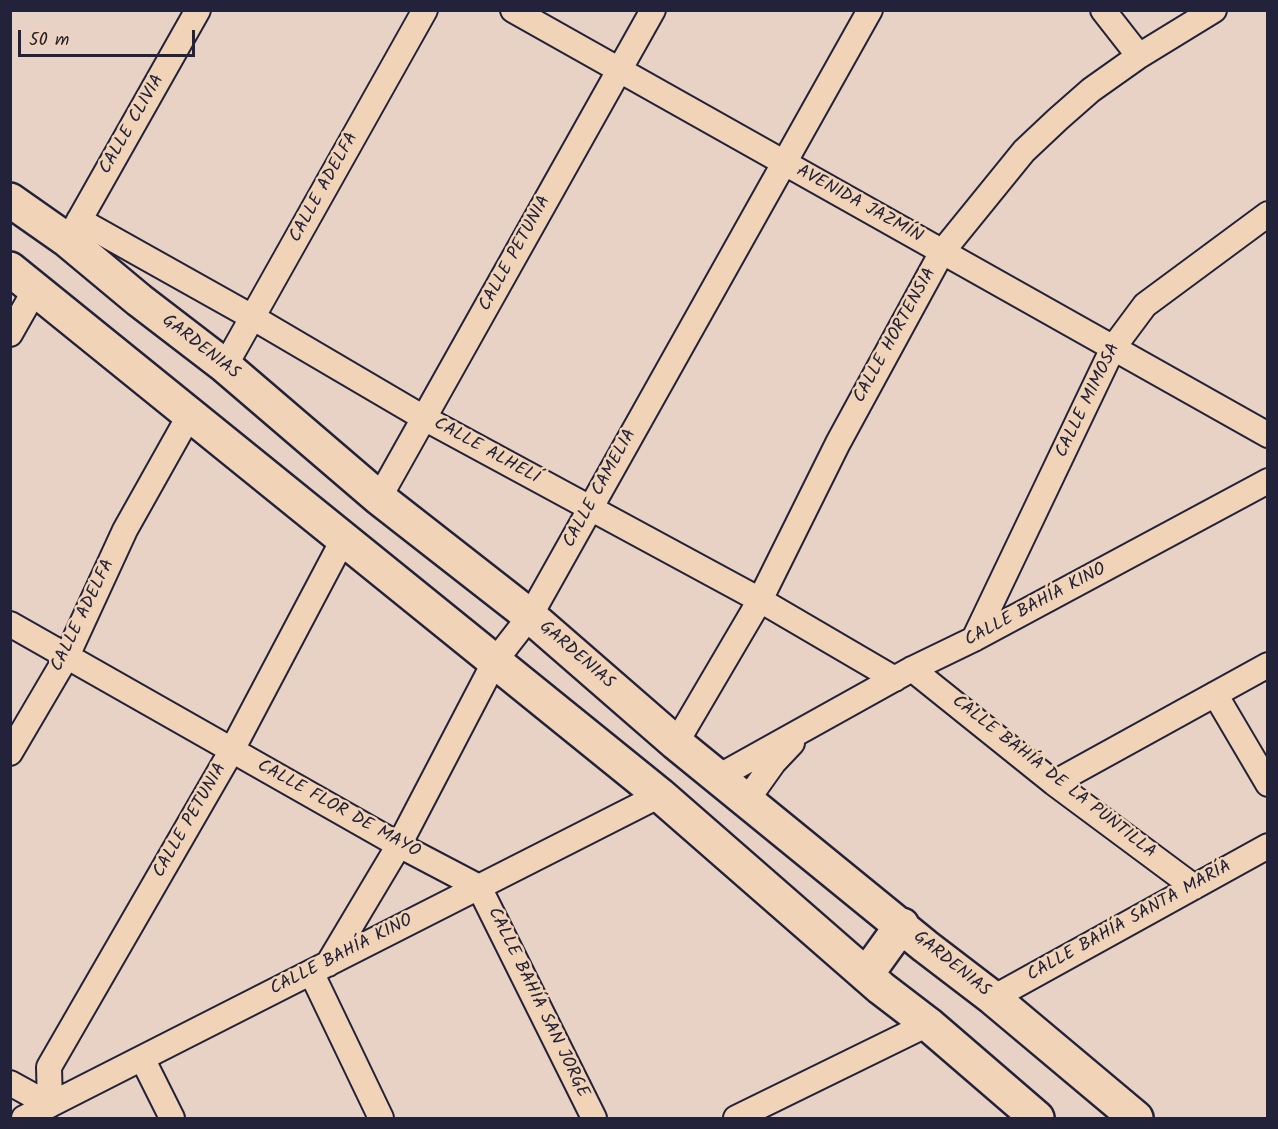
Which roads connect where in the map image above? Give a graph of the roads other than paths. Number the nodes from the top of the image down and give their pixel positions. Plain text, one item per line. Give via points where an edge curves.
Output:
1 (198, 10) edge
2 (425, 10) edge
3 (513, 10) edge
4 (653, 10) edge
5 (870, 10) edge
6 (1104, 10) edge
7 (1214, 10) edge
8 (1139, 56) junction
9 (619, 70) junction
10 (784, 163) junction
11 (10, 200) edge
12 (1268, 214) edge
13 (73, 230) junction
14 (942, 252) junction
15 (10, 269) edge
16 (35, 290) junction
17 (252, 317) junction
18 (10, 334) edge
19 (1113, 348) junction
20 (225, 366) junction
21 (189, 416) junction
22 (424, 418) junction
23 (1268, 435) edge
24 (1268, 482) edge
25 (379, 498) junction
26 (590, 509) junction
27 (344, 538) junction
28 (760, 600) junction
29 (530, 616) junction
30 (10, 624) edge
31 (974, 639) junction
32 (67, 656) junction
33 (495, 660) junction
34 (1268, 665) edge
35 (904, 674) junction
36 (1215, 694) junction
37 (804, 731) junction
38 (676, 743) junction
39 (232, 750) junction
40 (10, 753) edge
41 (718, 777) junction
42 (1054, 783) junction
43 (1268, 784) edge
44 (660, 795) junction
45 (747, 800) junction
46 (399, 845) junction
47 (1268, 846) edge
48 (479, 887) junction
49 (1194, 887) junction
50 (902, 925) junction
51 (319, 968) junction
52 (866, 975) junction
53 (993, 998) junction
54 (928, 1024) junction
55 (142, 1058) junction
56 (10, 1083) edge
57 (50, 1105) junction
58 (737, 1118) edge
59 (24, 1119) edge
60 (172, 1119) edge
61 (381, 1119) edge
62 (594, 1119) edge
63 (1037, 1119) edge
64 (1136, 1119) edge

1 - 13 street, CALLE CLIVIA
2 - 17 street, CALLE ADELFA
3 - 9 street, AVENIDA JAZMÍN
4 - 9 street, CALLE PETUNIA
5 - 10 street, CALLE CAMELIA
6 - 8 street
7 - 8 street, CALLE HORTENSIA
8 - 14 street, CALLE HORTENSIA via 1091,90 1024,151
9 - 10 street, AVENIDA JAZMÍN
9 - 22 street, CALLE PETUNIA
10 - 14 street, AVENIDA JAZMÍN
10 - 26 street, CALLE CAMELIA
11 - 13 street, GARDENIAS
12 - 19 street, CALLE MIMOSA via 1145,305
13 - 17 street, CALLE ALHELÍ
13 - 20 street, GARDENIAS via 138,300
14 - 19 street, AVENIDA JAZMÍN
14 - 28 street, CALLE HORTENSIA via 838,443
15 - 16 street
16 - 18 street
16 - 21 street
17 - 20 street, CALLE ADELFA
17 - 22 street, CALLE ALHELÍ
19 - 23 street, AVENIDA JAZMÍN
19 - 31 street, CALLE MIMOSA
20 - 25 street, GARDENIAS
21 - 27 street
21 - 32 street, CALLE ADELFA via 126,530
22 - 25 street, CALLE PETUNIA
22 - 26 street, CALLE ALHELÍ
24 - 31 street, CALLE BAHÍA KINO
25 - 29 street, GARDENIAS
26 - 28 street, CALLE ALHELÍ
26 - 29 street, CALLE CAMELIA
27 - 33 street
27 - 39 street, CALLE PETUNIA
28 - 35 street, CALLE ALHELÍ
28 - 38 street, CALLE HORTENSIA
29 - 33 street, CALLE CAMELIA
29 - 38 street, GARDENIAS
30 - 32 street, CALLE FLOR DE MAYO
31 - 35 street, CALLE BAHÍA KINO
32 - 39 street, CALLE FLOR DE MAYO
32 - 40 street, CALLE ADELFA
33 - 44 street
33 - 46 street, CALLE CAMELIA
34 - 36 street
35 - 37 street, CALLE BAHÍA KINO
35 - 42 street, CALLE BAHÍA DE LA PUNTILLA
36 - 42 street
36 - 43 street
37 - 41 street, CALLE BAHÍA KINO
37 - 45 street, CALLE BAHÍA KINO via 774,762
38 - 41 street, GARDENIAS
39 - 46 street, CALLE FLOR DE MAYO
39 - 57 street, CALLE PETUNIA via 49,1066
41 - 45 street, GARDENIAS
42 - 49 street, CALLE BAHÍA DE LA PUNTILLA
44 - 48 street, CALLE BAHÍA KINO
44 - 52 street
45 - 50 street, GARDENIAS
46 - 48 street, CALLE FLOR DE MAYO
46 - 51 street, CALLE CAMELIA
47 - 49 street, CALLE BAHÍA SANTA MARÍA
48 - 51 street, CALLE BAHÍA KINO
48 - 62 street, CALLE BAHÍA SAN JORGE
49 - 53 street, CALLE BAHÍA SANTA MARÍA
50 - 52 street
50 - 53 street, GARDENIAS
51 - 55 street, CALLE BAHÍA KINO
51 - 61 street
52 - 54 street
53 - 64 street, GARDENIAS
54 - 58 street
54 - 63 street
55 - 57 street, CALLE BAHÍA KINO
55 - 60 street
56 - 57 street
57 - 59 street, CALLE BAHÍA KINO

